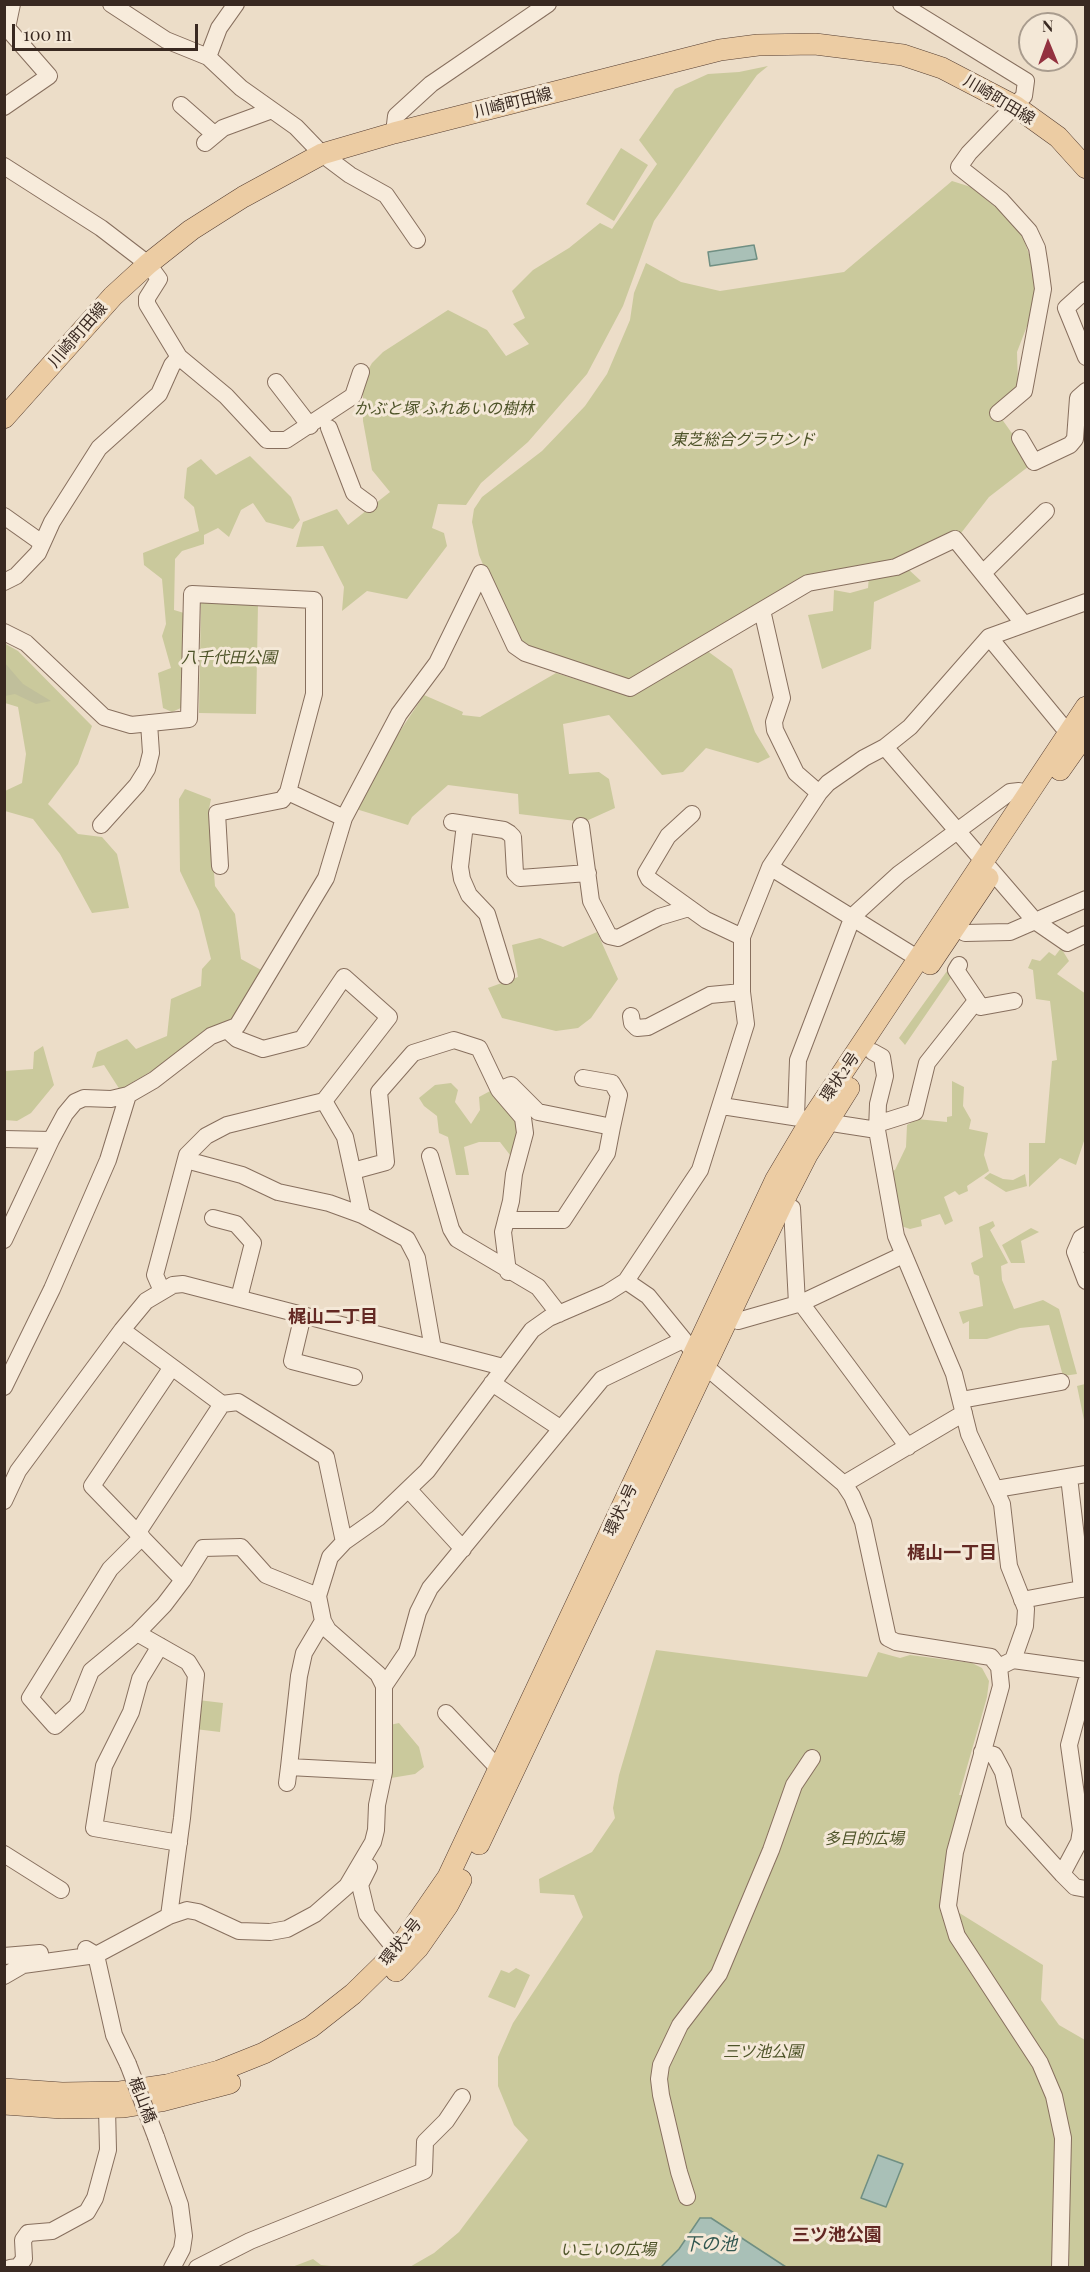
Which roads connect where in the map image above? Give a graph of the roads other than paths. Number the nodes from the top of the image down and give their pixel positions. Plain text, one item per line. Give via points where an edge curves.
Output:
1 (12, 4) edge
2 (111, 4) edge
3 (236, 4) edge
4 (549, 4) edge
5 (901, 4) edge
6 (208, 57) junction
7 (181, 105) dead end
8 (1015, 106) junction
9 (4, 107) edge
10 (272, 110) junction
11 (394, 133) junction
12 (322, 154) junction
13 (4, 166) edge
14 (1086, 168) edge
15 (417, 240) dead end
16 (148, 264) junction
17 (1086, 290) edge
18 (179, 357) junction
19 (1086, 357) edge
20 (361, 372) dead end
21 (276, 382) dead end
22 (1086, 391) edge
23 (998, 413) dead end
24 (4, 418) edge
25 (310, 426) junction
26 (329, 428) dead end
27 (1020, 438) dead end
28 (369, 504) dead end
29 (1046, 511) dead end
30 (4, 516) edge
31 (42, 543) junction
32 (983, 573) junction
33 (4, 582) edge
34 (1086, 602) edge
35 (762, 609) junction
36 (1023, 623) junction
37 (4, 632) edge
38 (989, 638) junction
39 (1086, 707) edge
40 (148, 723) junction
41 (1079, 742) edge
42 (885, 747) junction
43 (288, 792) junction
44 (819, 794) junction
45 (1029, 794) junction
46 (692, 814) dead end
47 (344, 818) junction
48 (101, 825) dead end
49 (582, 826) dead end
50 (958, 830) junction
51 (220, 866) dead end
52 (770, 867) junction
53 (987, 867) junction
54 (588, 873) junction
55 (1086, 899) edge
56 (689, 908) junction
57 (853, 916) junction
58 (1035, 921) junction
59 (956, 928) junction
60 (1086, 934) edge
61 (742, 937) junction
62 (923, 962) junction
63 (959, 965) dead end
64 (506, 976) dead end
65 (742, 992) junction
66 (976, 1001) junction
67 (1014, 1001) dead end
68 (631, 1016) dead end
69 (227, 1030) junction
70 (873, 1052) junction
71 (583, 1078) dead end
72 (499, 1090) junction
73 (128, 1095) junction
74 (324, 1101) junction
75 (722, 1106) junction
76 (811, 1120) junction
77 (612, 1127) junction
78 (877, 1127) junction
79 (4, 1139) edge
80 (51, 1140) junction
81 (429, 1156) dead end
82 (186, 1160) junction
83 (353, 1171) junction
84 (775, 1201) junction
85 (362, 1215) junction
86 (213, 1218) dead end
87 (506, 1220) junction
88 (1086, 1235) edge
89 (4, 1240) edge
90 (903, 1255) junction
91 (508, 1272) junction
92 (626, 1281) junction
93 (1086, 1281) edge
94 (162, 1291) junction
95 (239, 1298) junction
96 (799, 1304) junction
97 (559, 1314) junction
98 (303, 1315) junction
99 (728, 1317) junction
100 (122, 1330) junction
101 (433, 1349) junction
102 (694, 1353) junction
103 (172, 1367) junction
104 (503, 1367) junction
105 (354, 1377) dead end
106 (1061, 1382) dead end
107 (492, 1383) junction
108 (4, 1388) edge
109 (222, 1404) junction
110 (962, 1407) junction
111 (560, 1428) junction
112 (908, 1447) junction
113 (1086, 1474) edge
114 (1069, 1477) junction
115 (8, 1481) edge
116 (844, 1484) junction
117 (996, 1489) junction
118 (409, 1490) junction
119 (4, 1500) edge
120 (140, 1534) junction
121 (344, 1542) junction
122 (463, 1549) junction
123 (183, 1580) junction
124 (1084, 1588) edge
125 (318, 1596) junction
126 (1022, 1600) junction
127 (323, 1621) junction
128 (137, 1633) junction
129 (160, 1646) junction
130 (1006, 1663) junction
131 (1086, 1670) edge
132 (1086, 1682) edge
133 (384, 1686) junction
134 (446, 1713) dead end
135 (982, 1752) junction
136 (812, 1758) dead end
137 (499, 1769) junction
138 (384, 1772) junction
139 (376, 1830) junction
140 (179, 1843) junction
141 (4, 1854) edge
142 (1062, 1874) junction
143 (1086, 1889) edge
144 (61, 1890) dead end
145 (169, 1916) junction
146 (397, 1951) junction
147 (96, 1955) junction
148 (4, 1956) edge
149 (4, 1976) edge
150 (4, 2089) edge
151 (462, 2097) dead end
152 (4, 2104) edge
153 (107, 2108) junction
154 (687, 2197) dead end
155 (10, 2268) edge
156 (172, 2268) edge
157 (197, 2268) edge
158 (1060, 2268) edge

1 - 9 street via 7,28 49,76
2 - 6 street via 165,40
3 - 6 street via 219,28
4 - 11 street via 431,84 396,116
5 - 8 street via 1026,81 1024,96
6 - 10 street via 240,88
7 - 10 street via 210,138 243,118
8 - 11 main road, 川崎町田線 via 942,68 903,55 824,45 758,45 720,50
8 - 14 main road, 川崎町田線 via 1058,137
8 - 23 street via 959,167 1001,200 1029,231 1037,248 1043,289 1024,391
10 - 12 street via 296,127
11 - 12 main road, 川崎町田線
12 - 15 street via 386,195
12 - 16 main road, 川崎町田線 via 243,197 191,230
13 - 16 street
16 - 18 street via 159,279 147,304
16 - 24 main road, 川崎町田線 via 113,296
17 - 19 street via 1066,308
18 - 25 street via 226,396 267,440 286,441
18 - 31 street via 159,394 99,448
20 - 25 street via 353,396
21 - 25 street
22 - 27 street via 1078,398 1075,439 1070,445 1034,462
26 - 28 street via 354,493
29 - 32 street
30 - 31 street
31 - 33 street via 38,553 16,576
32 - 35 street via 955,540 896,567 808,583
32 - 36 street
34 - 36 street
35 - 44 street via 782,698 775,730 796,773
35 - 47 street via 630,688 525,653 515,646 481,573 437,663 399,714
36 - 38 street
37 - 40 street via 26,643 104,717 131,725
38 - 41 street
38 - 42 street via 910,727
39 - 41 main road, 環状2号
40 - 43 street via 189,719 192,594 314,600 314,694
40 - 48 street via 151,753 147,769
41 - 45 main road, 環状2号
41 - 53 main road, 環状2号
42 - 44 street via 842,773
42 - 50 street
43 - 47 street
43 - 51 street via 282,800 217,813
44 - 52 street
45 - 50 street via 1010,792
45 - 53 main road, 環状2号
46 - 56 street via 674,828 646,873
47 - 69 street via 326,878 237,1026
49 - 54 street
50 - 53 street
50 - 57 street via 899,874
52 - 57 street
52 - 61 street
53 - 58 street
53 - 59 main road, 環状2号
53 - 62 main road, 環状2号
54 - 56 street via 591,900 609,936 618,938 659,917
54 - 64 street via 520,878 515,873 513,837 509,833 459,823 462,879 469,895 487,914
55 - 58 street
56 - 61 street
57 - 62 street
57 - 76 street via 798,1060
58 - 59 street via 1010,932 976,938
58 - 60 street via 1067,943
59 - 62 main road, 環状2号
61 - 65 street
62 - 70 main road, 環状2号
62 - 76 main road, 環状2号
63 - 66 street via 956,970
65 - 68 street via 710,995 648,1027 637,1028
65 - 75 street via 746,1023
66 - 67 street via 981,1007
66 - 78 street via 927,1063 915,1112
69 - 73 street via 211,1035 154,1080
69 - 74 street via 237,1039 263,1049 302,1039 345,977 389,1017
70 - 76 main road, 環状2号
70 - 78 street via 882,1057 885,1076
71 - 77 street via 612,1083 619,1095
72 - 77 street via 511,1085 538,1112
72 - 83 street via 479,1048 454,1040 413,1053 380,1092 386,1162
72 - 87 street via 523,1118 525,1133
73 - 80 street via 75,1102
73 - 108 street via 108,1160
74 - 82 street via 227,1125 206,1136
74 - 83 street via 345,1137
75 - 76 street
75 - 92 street via 700,1170
76 - 78 street
76 - 84 main road, 環状2号
77 - 87 street via 607,1153 563,1220
78 - 90 street via 890,1210
79 - 80 street
80 - 89 street
81 - 91 street via 457,1239
82 - 85 street
82 - 94 street via 155,1275
83 - 85 street
84 - 96 street via 792,1208
84 - 99 main road, 環状2号
84 - 102 main road, 環状2号
85 - 101 street via 407,1239 417,1258
86 - 95 street via 236,1224 253,1243
87 - 91 street via 503,1232
88 - 93 street via 1075,1252
90 - 96 street
90 - 110 street via 954,1374
91 - 97 street via 538,1287
92 - 97 street
92 - 102 street via 648,1296
94 - 95 street via 183,1284
94 - 100 street via 146,1301
95 - 98 street
96 - 99 street via 738,1321
96 - 112 street
97 - 104 street via 532,1330
98 - 101 street
98 - 105 street via 292,1361
99 - 102 main road, 環状2号
100 - 103 street
100 - 115 street
101 - 104 street
102 - 111 street via 677,1346 602,1379
102 - 116 street
102 - 137 main road, 環状2号
102 - 153 main road, 環状2号 via 503,1797 448,1905 418,1948 351,2014 292,2053 231,2082 198,2092
103 - 109 street
103 - 120 street via 92,1486
104 - 107 street
106 - 110 street
107 - 111 street
107 - 118 street via 462,1427
109 - 120 street
109 - 121 street via 238,1402 326,1457
110 - 112 street
110 - 117 street via 969,1434
111 - 122 street
112 - 116 street
113 - 114 street
114 - 117 street
114 - 124 street
115 - 119 street
116 - 130 street via 863,1522 888,1638
117 - 126 street via 1002,1504 1009,1566
118 - 121 street
118 - 122 street
120 - 123 street
120 - 128 street via 110,1569 30,1698 55,1726 76,1706 91,1671
121 - 125 street via 330,1557
122 - 133 street via 425,1596 407,1652
123 - 125 street via 203,1548 241,1547 266,1575
123 - 128 street
124 - 126 street
125 - 127 street
126 - 130 street via 1025,1626
127 - 133 street via 328,1630 378,1674
127 - 138 street via 304,1653 288,1775
128 - 129 street
129 - 140 street via 188,1662 196,1675
129 - 140 street via 140,1679 131,1712 105,1766 94,1828
130 - 131 street
130 - 135 street
132 - 142 street via 1069,1745 1081,1830
133 - 138 street
134 - 137 street
135 - 142 street via 994,1755 1003,1772 1014,1821
135 - 158 street via 955,1852 948,1906 957,1936 1041,2063 1054,2096 1063,2138
136 - 154 street via 794,1785 719,1974 680,2025 662,2065 662,2095
137 - 146 main road, 環状2号 via 448,1877
138 - 139 street
139 - 145 street via 373,1842 340,1893 315,1914 287,1929 239,1931 187,1910
139 - 146 street via 380,1847 360,1885 367,1914
140 - 145 street
141 - 144 street
142 - 143 street via 1075,1887
145 - 147 street
146 - 150 main road, 環状2号 via 353,1994 311,2027 264,2053 219,2071 120,2092
147 - 148 street via 86,1949
147 - 149 street via 23,1965
147 - 156 street, 梶山橋, bridge via 114,2035 180,2205 184,2236
151 - 157 street via 425,2142 424,2171 250,2241
152 - 153 main road, 環状2号
153 - 155 street via 108,2150 95,2198 87,2212 52,2232 28,2233 23,2240 24,2259 18,2267

